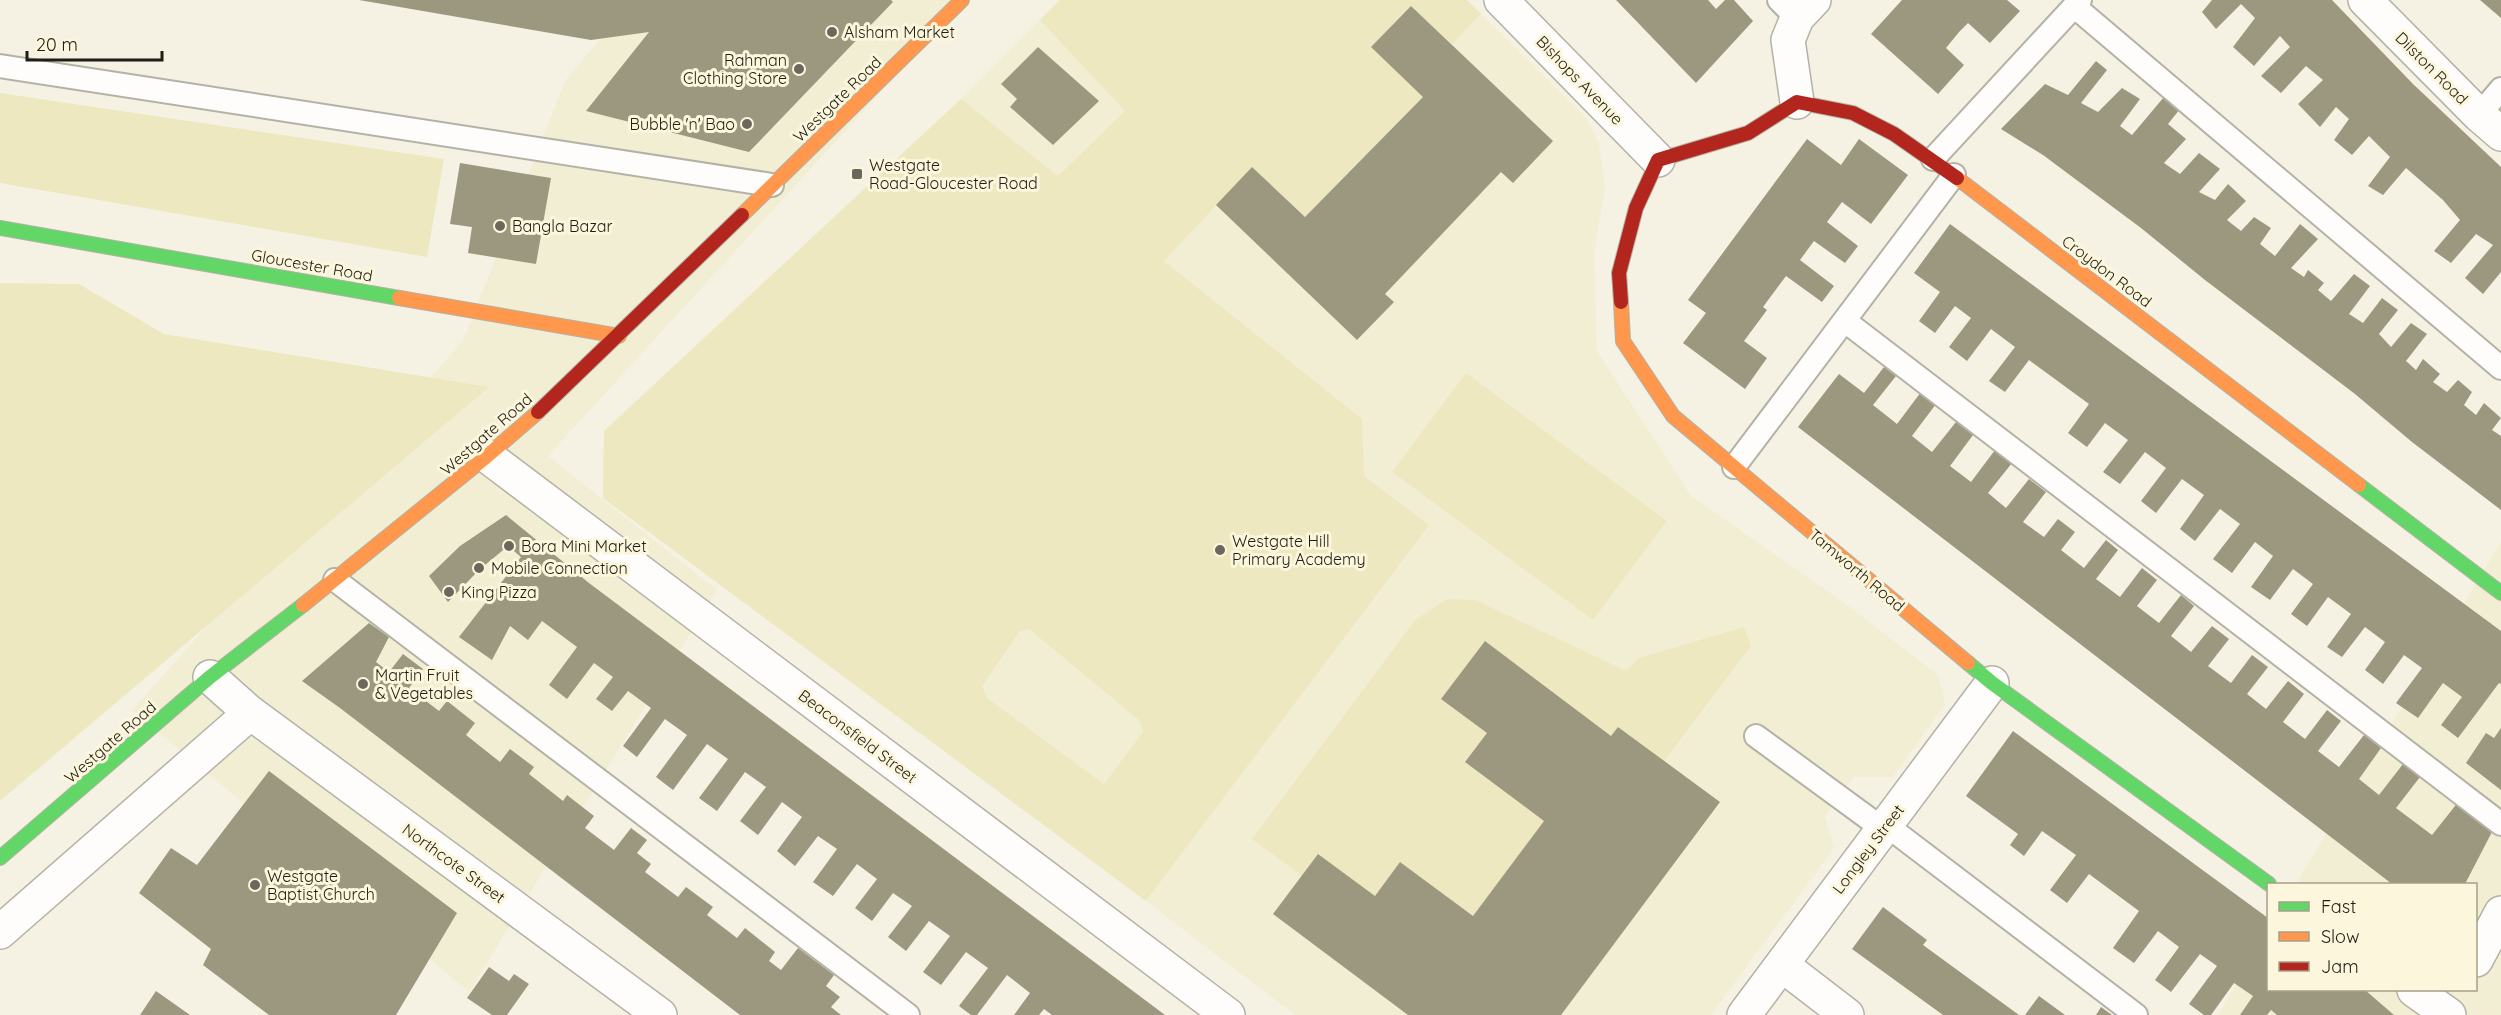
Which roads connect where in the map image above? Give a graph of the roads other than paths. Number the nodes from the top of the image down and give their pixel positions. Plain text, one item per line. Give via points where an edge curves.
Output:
1 (962, 0) edge
2 (1501, 0) edge
3 (2365, 0) edge
4 (2077, 3) edge
5 (1796, 6) edge
6 (0, 66) edge
7 (2501, 89) edge
8 (1797, 102) junction
9 (2490, 125) edge
10 (1933, 159) junction
11 (1658, 160) junction
12 (1954, 175) junction
13 (772, 185) junction
14 (0, 228) edge
15 (1845, 321) junction
16 (619, 336) junction
17 (2501, 368) edge
18 (487, 456) junction
19 (1734, 467) junction
20 (335, 580) junction
21 (2501, 593) edge
22 (210, 677) junction
23 (1992, 683) junction
24 (248, 711) junction
25 (1756, 736) dead end
26 (2501, 824) edge
27 (1884, 827) junction
28 (0, 858) edge
29 (2267, 884) edge
30 (2501, 912) edge
31 (0, 932) edge
32 (2477, 956) edge
33 (1782, 965) junction
34 (2416, 991) edge
35 (2450, 1008) edge
36 (660, 1015) edge
37 (908, 1015) edge
38 (1228, 1015) edge
39 (1744, 1015) edge
40 (1847, 1015) edge
41 (2136, 1015) edge

1 - 13 street, Westgate Road
2 - 11 street, Bishops Avenue
3 - 9 street, Dilston Road
4 - 10 lane
4 - 17 lane
5 - 8 street via 1788,40
6 - 13 lane
7 - 9 lane
8 - 10 street, Croydon Road via 1853,113
8 - 11 street via 1748,133
10 - 12 street, Croydon Road
11 - 19 street, Tamworth Road via 1636,208 1619,273 1623,341 1673,416
12 - 15 lane
12 - 21 street, Croydon Road
13 - 16 street, Westgate Road
14 - 16 street, Gloucester Road
15 - 19 lane
15 - 26 lane
16 - 18 street, Westgate Road
18 - 20 street, Westgate Road
18 - 38 street, Beaconsfield Street
19 - 23 street, Tamworth Road
20 - 22 street, Westgate Road
20 - 37 lane
22 - 24 street, Northcote Street
22 - 28 street, Westgate Road
23 - 27 street, Longley Street
23 - 29 street, Tamworth Road
24 - 31 street
24 - 36 street, Northcote Street
25 - 27 lane
27 - 33 street, Longley Street
27 - 41 lane
30 - 32 street
33 - 39 street, Longley Street
33 - 40 street
34 - 35 street

